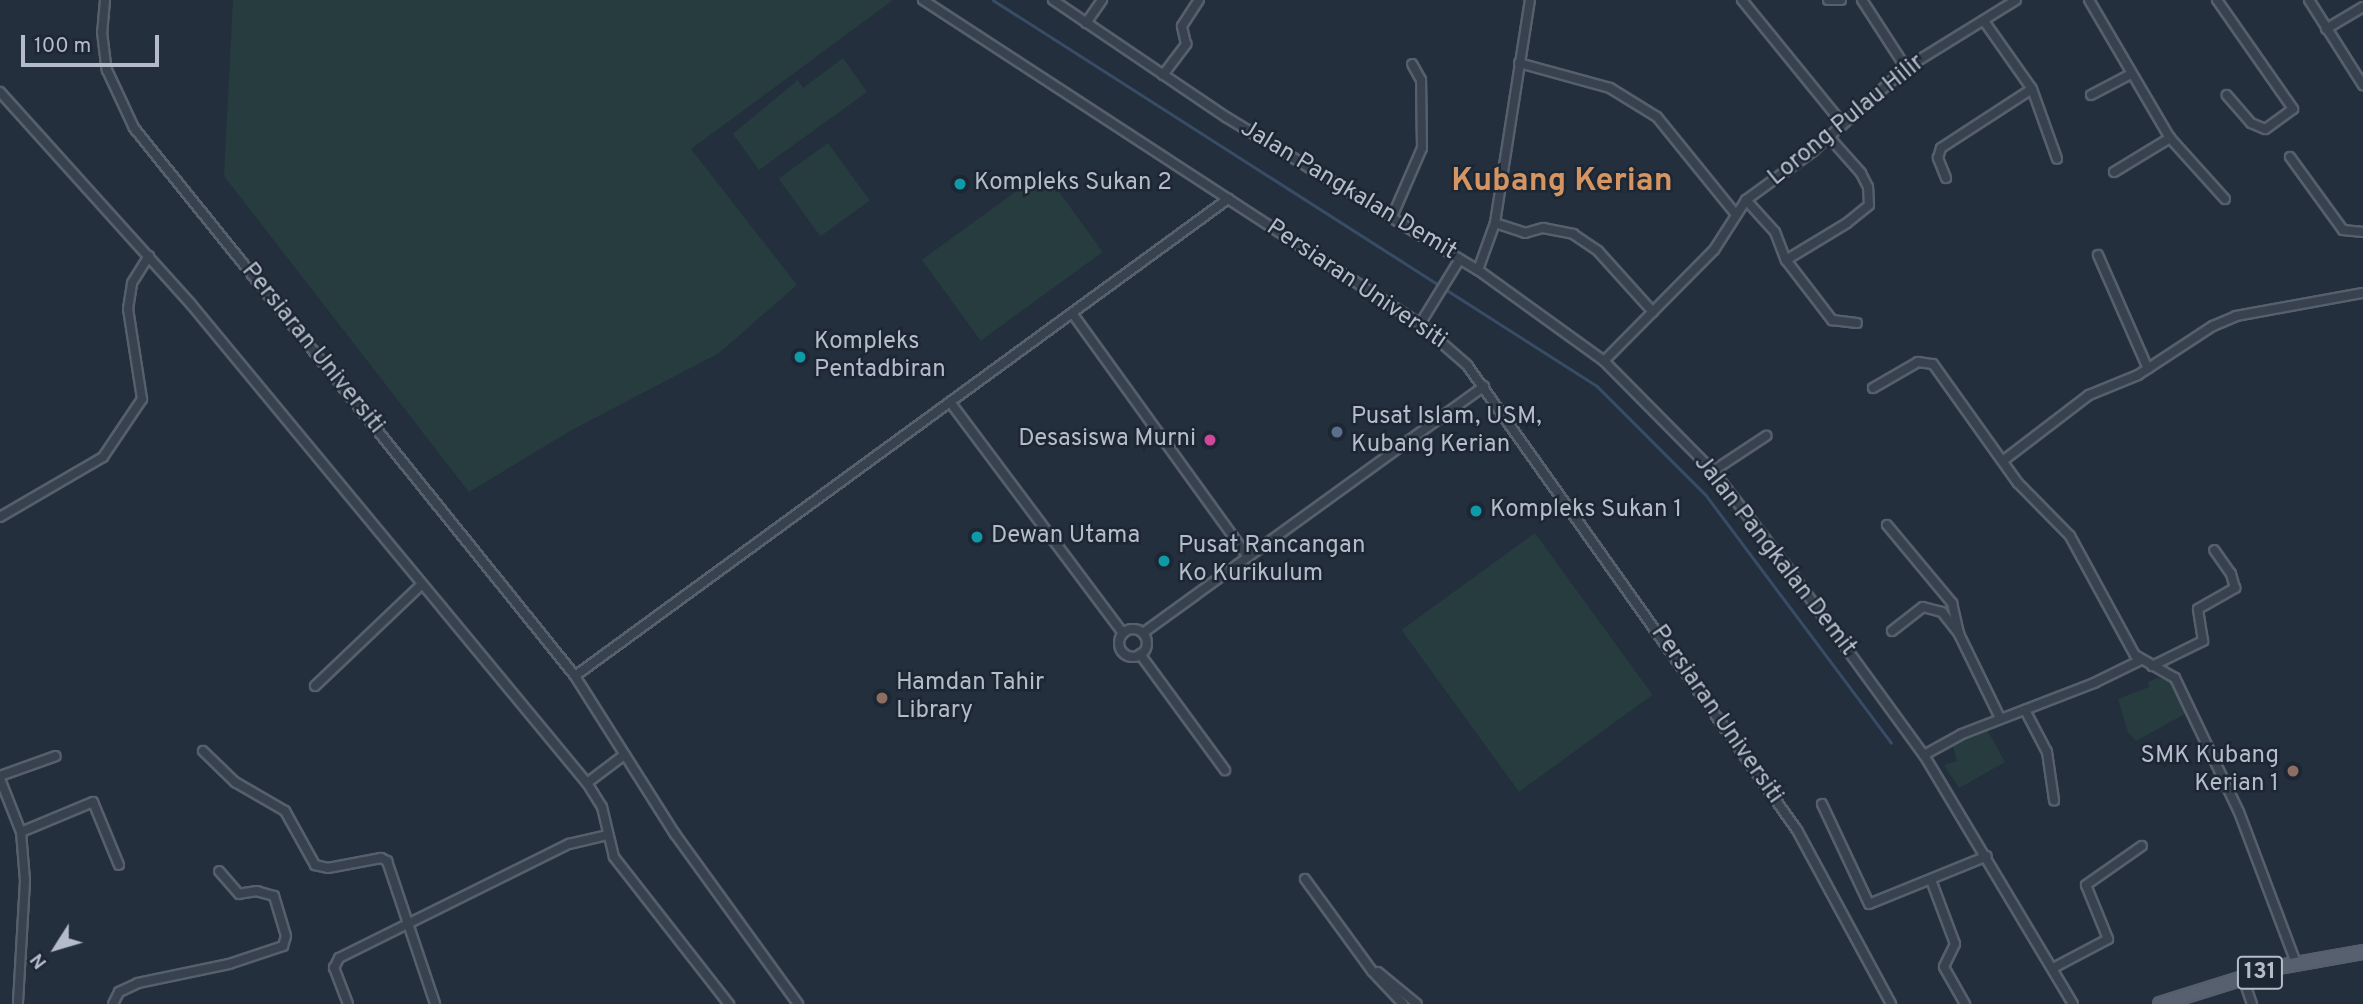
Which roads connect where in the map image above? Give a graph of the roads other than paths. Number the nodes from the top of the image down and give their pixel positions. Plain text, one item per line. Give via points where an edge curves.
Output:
1 (105, 0) edge
2 (923, 0) edge
3 (1053, 0) edge
4 (1102, 0) edge
5 (1199, 0) edge
6 (1531, 0) edge
7 (1742, 0) edge
8 (1828, 0) edge
9 (1842, 0) edge
10 (1862, 0) edge
11 (2016, 0) edge
12 (2089, 0) edge
13 (2217, 0) edge
14 (2309, 0) edge
15 (2363, 7) edge
16 (1984, 21) junction
17 (1086, 23) junction
18 (2326, 29) junction
19 (1519, 63) junction
20 (1412, 64) dead end
21 (1906, 68) junction
22 (1163, 75) junction
23 (2130, 75) junction
24 (2363, 85) edge
25 (2032, 89) junction
26 (0, 92) edge
27 (2227, 94) dead end
28 (2091, 95) dead end
29 (1841, 122) junction
30 (1829, 137) junction
31 (2170, 138) junction
32 (2290, 157) dead end
33 (2057, 159) dead end
34 (2114, 172) dead end
35 (1946, 178) dead end
36 (1228, 199) junction
37 (2225, 199) dead end
38 (1746, 200) junction
39 (1734, 212) junction
40 (1392, 217) junction
41 (1495, 223) junction
42 (2363, 232) edge
43 (2098, 255) dead end
44 (149, 256) junction
45 (1460, 259) junction
46 (1786, 260) junction
47 (1478, 270) junction
48 (2363, 293) edge
49 (1653, 312) junction
50 (1072, 313) junction
51 (1857, 323) dead end
52 (1420, 324) junction
53 (1604, 360) junction
54 (2148, 369) junction
55 (1484, 386) junction
56 (1873, 388) dead end
57 (950, 402) junction
58 (1766, 436) dead end
59 (2004, 460) junction
60 (1713, 471) junction
61 (0, 517) edge
62 (1887, 525) dead end
63 (2214, 550) dead end
64 (1247, 556) junction
65 (420, 586) junction
66 (1892, 631) dead end
67 (1123, 633) junction
68 (1143, 634) junction
69 (1959, 634) junction
70 (1140, 654) junction
71 (2141, 660) junction
72 (2152, 666) junction
73 (575, 676) junction
74 (315, 686) dead end
75 (2025, 710) junction
76 (2000, 718) junction
77 (203, 751) dead end
78 (624, 755) junction
79 (1924, 755) junction
80 (56, 757) dead end
81 (1225, 770) dead end
82 (0, 778) edge
83 (587, 783) junction
84 (2054, 800) dead end
85 (1822, 804) dead end
86 (21, 832) junction
87 (607, 835) junction
88 (2142, 846) dead end
89 (1987, 856) junction
90 (119, 865) dead end
91 (219, 871) dead end
92 (1305, 880) dead end
93 (1931, 880) junction
94 (406, 926) junction
95 (2363, 952) edge
96 (2296, 963) junction
97 (1367, 964) junction
98 (2055, 967) junction
99 (2243, 978) junction
100 (1892, 1001) edge
101 (18, 1004) edge
102 (113, 1004) edge
103 (348, 1004) edge
104 (435, 1004) edge
105 (729, 1004) edge
106 (798, 1004) edge
107 (1403, 1004) edge
108 (1417, 1004) edge
109 (1965, 1004) edge
110 (2073, 1004) edge
111 (2160, 1004) edge
112 (2252, 1004) edge

1 - 73 street, Persiaran Universiti via 102,32 107,70 134,128
2 - 36 street, Persiaran Universiti
3 - 17 street, Jalan Pangkalan Demit
4 - 17 street
5 - 22 street via 1182,26 1186,44
6 - 19 street
7 - 29 street
8 - 9 street
10 - 21 street
11 - 16 street, Lorong Pulau Hilir
12 - 23 street
13 - 27 street via 2293,109 2265,129 2250,124
14 - 18 street
15 - 18 street
16 - 21 street, Lorong Pulau Hilir
16 - 25 street
17 - 22 street, Jalan Pangkalan Demit
18 - 24 street
19 - 39 street via 1609,88 1657,117
19 - 41 street
20 - 40 street via 1423,98 1422,148
21 - 29 street, Lorong Pulau Hilir
22 - 40 street, Jalan Pangkalan Demit
23 - 28 street
23 - 31 street
25 - 33 street
25 - 35 street via 1941,148 1938,158
26 - 44 street
29 - 30 street, Lorong Pulau Hilir
30 - 38 street, Lorong Pulau Hilir
30 - 46 street via 1861,173 1869,205
31 - 34 street
31 - 37 street
32 - 42 street via 2343,230
36 - 50 street
36 - 52 street, Persiaran Universiti
38 - 39 street, Lorong Pulau Hilir
38 - 46 street, Lorong Pulau Hilir via 1775,232
39 - 49 street, Lorong Pulau Hilir via 1714,250
40 - 45 street, Jalan Pangkalan Demit
41 - 47 street
41 - 49 street via 1525,233 1543,228 1573,234 1598,251
43 - 54 street
44 - 61 street via 132,283 128,309 142,399 103,457
44 - 65 street
45 - 47 street, Jalan Pangkalan Demit
45 - 52 street
46 - 51 street, Lorong Pulau Hilir via 1832,320
47 - 53 street, Jalan Pangkalan Demit
48 - 54 street via 2236,316 2192,337
49 - 53 street, Lorong Pulau Hilir
50 - 57 street
50 - 64 street
52 - 55 street, Persiaran Universiti via 1453,351
53 - 60 street, Jalan Pangkalan Demit
54 - 59 street via 2089,395
55 - 64 street
55 - 100 street, Persiaran Universiti via 1797,830
56 - 59 street via 1928,361
57 - 67 street
57 - 73 street
58 - 60 street
59 - 71 street via 2018,483 2070,536
60 - 79 street, Jalan Pangkalan Demit
62 - 69 street via 1952,603
63 - 72 street via 2235,588 2198,609 2203,641
64 - 68 street
65 - 74 street
65 - 83 street
66 - 69 street via 1930,606 1942,612
67 - 68 street via 1135,629
67 - 70 street via 1119,640 1124,653
68 - 70 street via 1146,642
69 - 76 street
70 - 81 street
71 - 72 street
71 - 75 street
72 - 96 street via 2175,678 2217,762
73 - 78 street, Persiaran Universiti
75 - 76 street
75 - 84 street via 2047,752
76 - 79 street
77 - 94 street via 234,782 285,811 315,865 328,868 381,858 387,861
78 - 83 street
78 - 106 street, Persiaran Universiti
79 - 89 street, Jalan Pangkalan Demit
80 - 82 street
82 - 86 street via 5,801
83 - 87 street via 602,807
85 - 93 street via 1866,902 1876,904
86 - 90 street via 93,802
86 - 101 street via 26,927
87 - 94 street via 569,844
87 - 105 street via 617,863
88 - 98 street via 2086,885 2108,939
89 - 93 street
89 - 98 street, Jalan Pangkalan Demit
91 - 102 street via 239,894 257,891 274,896 286,936 283,946 229,964 138,983 119,992
92 - 97 street
93 - 109 street via 1955,944 1944,967
94 - 103 street via 335,962
94 - 104 street
95 - 96 main road, 131
96 - 99 main road, 131
97 - 107 street
97 - 108 street
98 - 110 street, Jalan Pangkalan Demit
99 - 111 main road, 131
99 - 112 street

